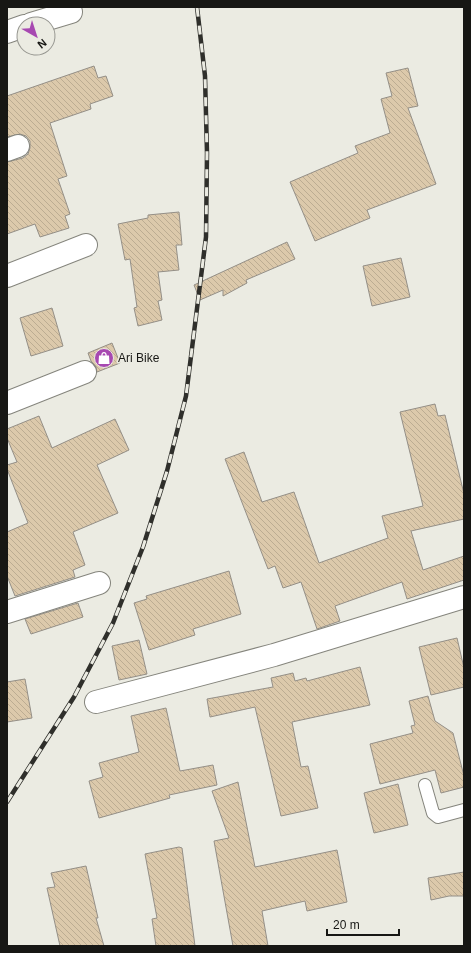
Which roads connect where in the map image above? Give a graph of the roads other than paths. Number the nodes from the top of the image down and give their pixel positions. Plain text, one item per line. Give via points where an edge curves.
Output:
1 (71, 12) dead end
2 (56, 16) edge
3 (86, 245) dead end
4 (7, 276) edge
5 (85, 372) dead end
6 (7, 403) edge
7 (98, 583) dead end
8 (464, 597) edge
9 (7, 612) edge
10 (96, 702) dead end
11 (425, 785) dead end
12 (464, 810) edge

1 - 2 street
3 - 4 street
5 - 6 street
7 - 9 street
8 - 10 street via 274,655
11 - 12 lane via 434,813 438,817

